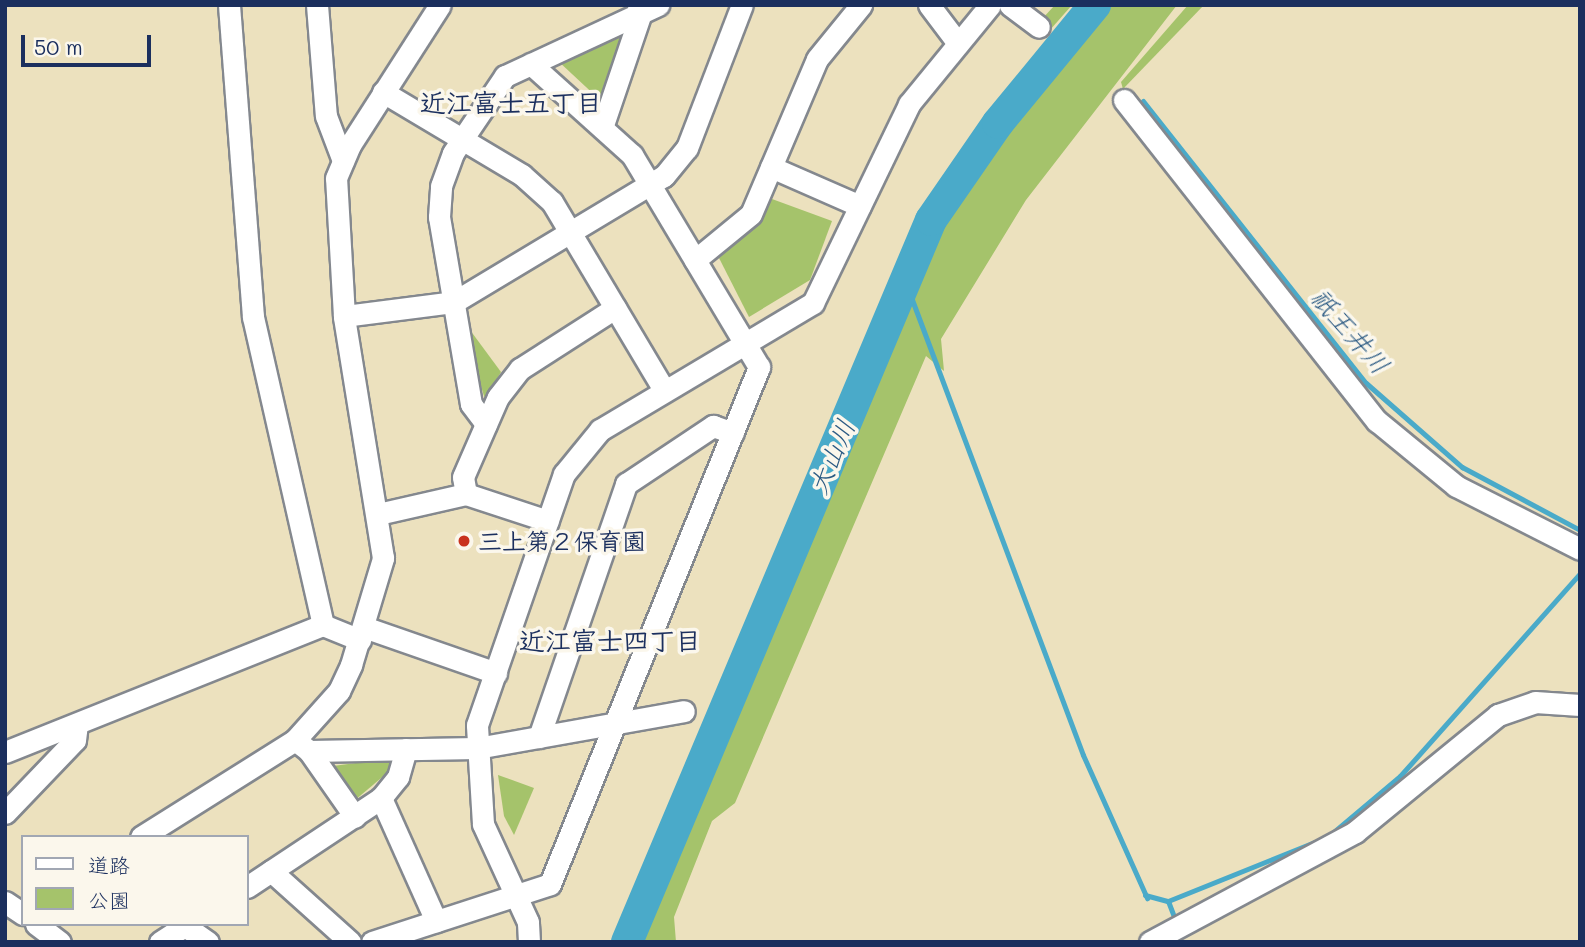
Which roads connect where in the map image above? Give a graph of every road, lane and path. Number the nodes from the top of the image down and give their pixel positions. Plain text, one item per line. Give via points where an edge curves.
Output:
1 (229, 5) edge
2 (317, 5) edge
3 (440, 5) edge
4 (742, 5) edge
5 (861, 5) edge
6 (929, 5) edge
7 (990, 5) edge
8 (1010, 5) edge
9 (645, 8) edge
10 (1039, 27) dead end
11 (957, 42) junction
12 (531, 64) junction
13 (383, 92) junction
14 (1124, 100) dead end
15 (603, 125) junction
16 (461, 139) junction
17 (343, 161) junction
18 (771, 167) junction
19 (650, 184) junction
20 (860, 206) junction
21 (570, 232) junction
22 (695, 260) junction
23 (454, 302) junction
24 (615, 308) junction
25 (344, 316) junction
26 (745, 343) junction
27 (664, 390) junction
28 (486, 424) junction
29 (733, 433) junction
30 (466, 494) junction
31 (378, 514) junction
32 (548, 521) junction
33 (1580, 549) edge
34 (323, 625) junction
35 (362, 634) junction
36 (496, 673) junction
37 (1580, 705) edge
38 (684, 711) dead end
39 (615, 723) junction
40 (77, 724) junction
41 (539, 737) junction
42 (302, 745) junction
43 (477, 748) junction
44 (406, 749) junction
45 (5, 752) edge
46 (381, 798) junction
47 (5, 813) edge
48 (355, 817) junction
49 (144, 835) edge
50 (271, 871) junction
51 (248, 886) edge
52 (515, 895) junction
53 (5, 902) edge
54 (21, 915) edge
55 (436, 921) junction
56 (34, 926) edge
57 (185, 926) edge
58 (188, 926) edge
59 (60, 942) edge
60 (160, 942) edge
61 (208, 942) edge
62 (350, 942) edge
63 (372, 942) edge
64 (529, 942) edge
65 (1150, 942) edge

1 - 34 street via 253,317
2 - 17 street via 326,116
3 - 13 street
4 - 19 street via 687,148
5 - 18 street via 817,59
6 - 11 street
7 - 11 street
8 - 10 street
9 - 12 street
9 - 15 street
11 - 20 street via 909,104
12 - 15 street
12 - 16 street via 505,76
13 - 16 street
13 - 17 street
14 - 33 street via 1377,421 1456,486
15 - 19 street
16 - 21 street via 522,175 552,202
16 - 23 street via 441,186 439,217
17 - 25 street via 336,178
18 - 20 street
18 - 22 street via 738,231
19 - 21 street
19 - 22 street
20 - 26 street via 813,303
21 - 23 street
21 - 24 street
22 - 26 street
23 - 25 street
23 - 28 street via 471,404
24 - 27 street
24 - 28 street via 520,369
25 - 31 street
26 - 27 street
26 - 29 street via 760,367
27 - 32 street via 581,446
28 - 30 street via 463,477
29 - 39 street
29 - 41 street via 713,426 626,484
30 - 31 street
30 - 32 street
31 - 35 street via 383,558
32 - 36 street
34 - 35 street
34 - 40 street
35 - 36 street
35 - 42 street via 339,691
36 - 43 street via 477,725
37 - 65 street via 1535,702 1498,715 1355,832
38 - 39 street
39 - 41 street
39 - 52 street via 550,884
40 - 45 street
40 - 47 street via 75,740
41 - 43 street
42 - 44 street
42 - 48 street
42 - 49 street
43 - 44 street
43 - 52 street via 483,824
44 - 46 street via 398,777
46 - 48 street
46 - 55 street
48 - 50 street
50 - 51 street
50 - 62 street
52 - 55 street
52 - 64 street
53 - 54 street
55 - 63 street
56 - 59 street
57 - 60 street
58 - 61 street

